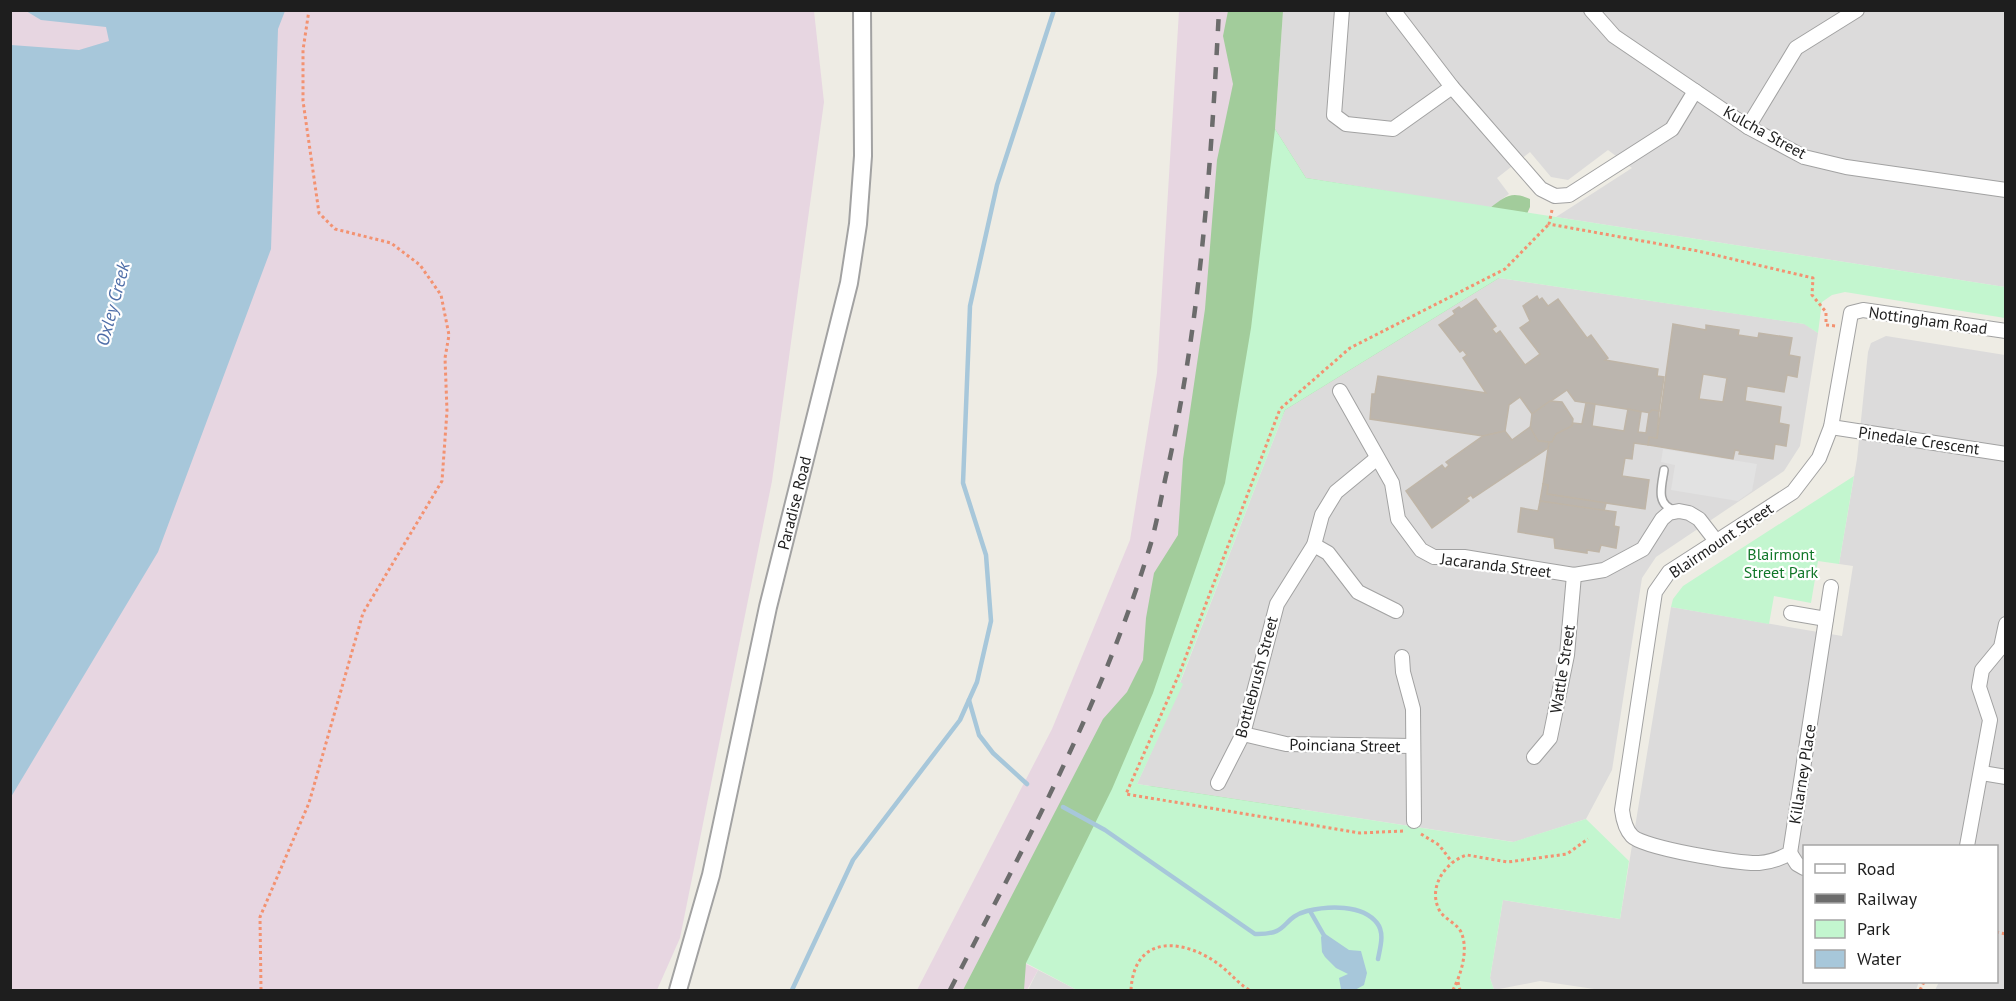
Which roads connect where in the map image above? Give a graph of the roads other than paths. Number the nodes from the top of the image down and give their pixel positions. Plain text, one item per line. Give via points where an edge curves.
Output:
1 (862, 10) edge
2 (1342, 10) edge
3 (1393, 10) edge
4 (1591, 10) edge
5 (1857, 10) edge
6 (1452, 87) junction
7 (1695, 90) junction
8 (1748, 127) junction
9 (2006, 190) edge
10 (1851, 313) joint
11 (2006, 331) edge
12 (1340, 391) dead end
13 (1831, 427) junction
14 (2006, 454) edge
15 (1376, 459) junction
16 (1664, 470) dead end
17 (1679, 511) junction
18 (1716, 541) junction
19 (1314, 545) junction
20 (1574, 575) junction
21 (1831, 587) dead end
22 (1396, 611) dead end
23 (1791, 613) dead end
24 (1826, 619) junction
25 (2006, 624) edge
26 (1402, 657) dead end
27 (1243, 734) junction
28 (1412, 746) junction
29 (1534, 757) dead end
30 (1982, 773) junction
31 (2006, 777) edge
32 (1218, 783) dead end
33 (1414, 821) dead end
34 (1967, 845) edge
35 (1790, 853) junction
36 (1803, 867) edge
37 (678, 990) edge

1 - 37 street, Paradise Road via 863,156 849,282 768,607 711,875
2 - 6 street via 1334,115 1346,124 1393,129
3 - 6 street
4 - 7 street, Kulcha Street via 1614,36
5 - 8 street via 1796,48
6 - 7 street via 1541,189 1555,196 1569,195 1672,129
7 - 8 street, Kulcha Street
8 - 9 street, Kulcha Street via 1804,157
10 - 11 street, Nottingham Road via 1863,310
10 - 13 street, Blairmount Street
12 - 15 street, Jacaranda Street
13 - 14 street, Pinedale Crescent
13 - 18 street, Blairmount Street via 1819,458 1792,492
15 - 19 street, Bottlebrush Street via 1336,492 1322,515
15 - 20 street, Jacaranda Street via 1392,483 1398,519 1421,550 1434,557 1464,557
16 - 17 lane via 1660,494 1668,508
17 - 18 street via 1699,519
17 - 20 street, Jacaranda Street via 1662,519 1643,549 1604,570
18 - 35 street, Blairmount Street via 1669,572 1655,592 1623,819 1632,837 1654,848 1757,863
19 - 22 street via 1328,553 1358,592
19 - 27 street, Bottlebrush Street via 1277,604
20 - 29 street, Wattle Street via 1567,655 1550,738
21 - 24 street, Killarney Place
23 - 24 street
24 - 35 street, Killarney Place
25 - 30 street via 2001,646 1982,670 1979,687 1990,720
26 - 28 street via 1413,709
27 - 28 street, Poinciana Street via 1286,744
27 - 32 street, Bottlebrush Street
28 - 33 street
30 - 31 street
30 - 34 street
35 - 36 street

